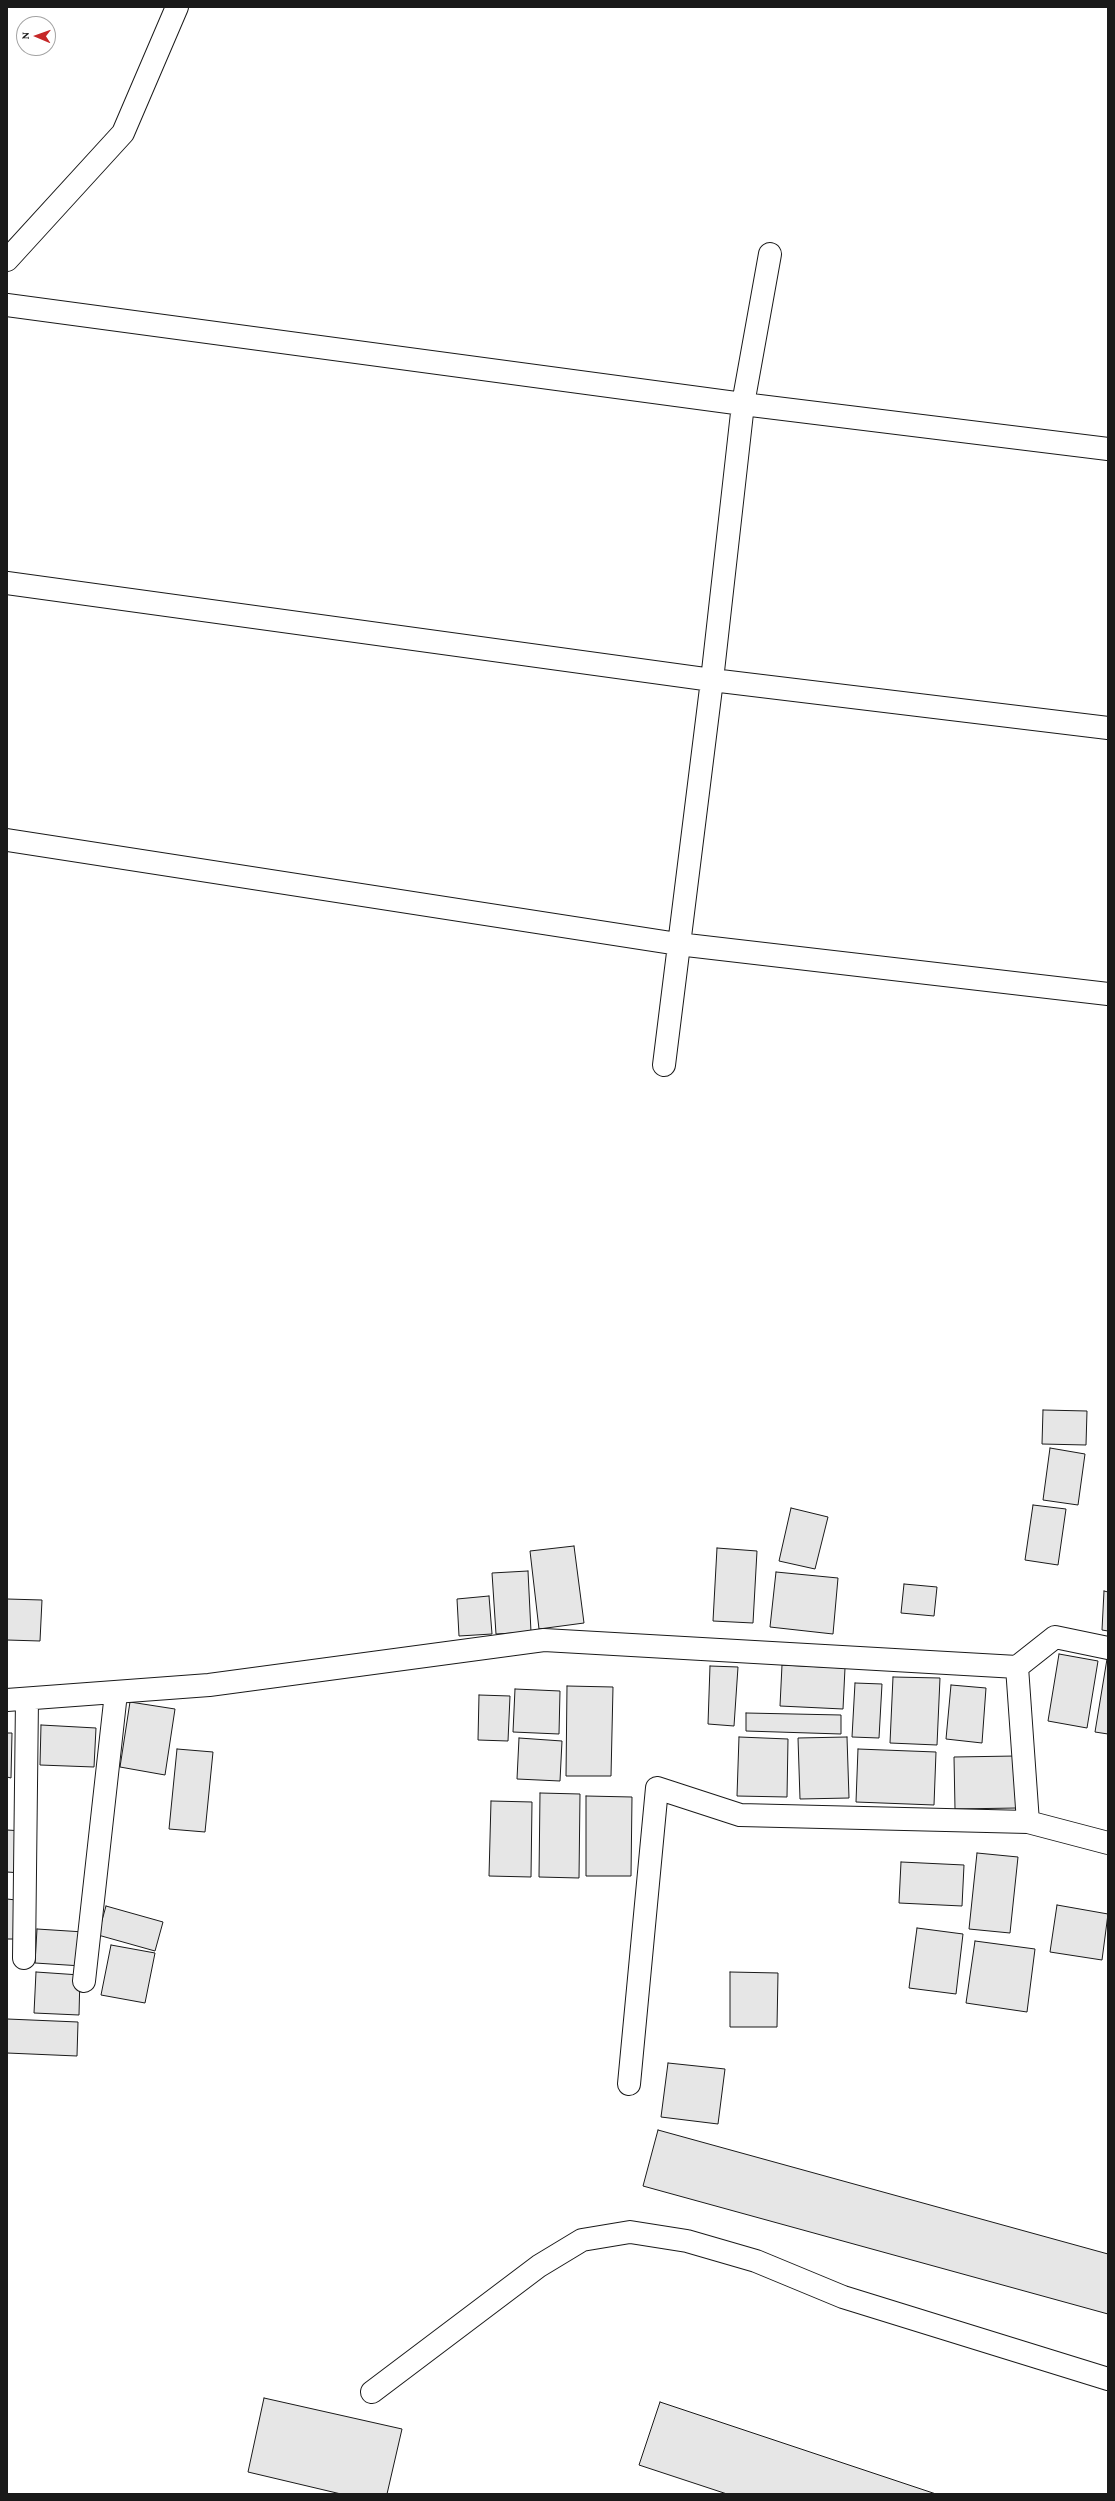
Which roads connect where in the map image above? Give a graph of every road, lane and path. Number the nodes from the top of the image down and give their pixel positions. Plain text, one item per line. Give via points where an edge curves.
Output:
1 (177, 7) edge
2 (770, 254) dead end
3 (7, 260) edge
4 (7, 305) edge
5 (743, 404) junction
6 (1108, 449) edge
7 (7, 583) edge
8 (712, 680) junction
9 (1108, 728) edge
10 (7, 840) edge
11 (678, 944) junction
12 (1108, 994) edge
13 (664, 1065) dead end
14 (1108, 1648) edge
15 (1017, 1667) junction
16 (116, 1693) junction
17 (17, 1700) edge
18 (1028, 1822) junction
19 (1108, 1843) edge
20 (24, 1958) dead end
21 (84, 1981) dead end
22 (629, 2084) dead end
23 (1108, 2379) edge
24 (372, 2392) dead end

1 - 3 street via 123,133
2 - 5 street
4 - 5 street
5 - 6 street
5 - 8 street
7 - 8 street
8 - 9 street
8 - 11 street
10 - 11 street
11 - 12 street
11 - 13 street
14 - 15 street via 1055,1637
15 - 16 street via 544,1640 209,1685
15 - 18 street
16 - 17 street
16 - 21 street
17 - 20 street
18 - 19 street
18 - 22 street via 740,1815 657,1788
23 - 24 street via 843,2296 756,2261 687,2241 630,2232 582,2240 539,2266

